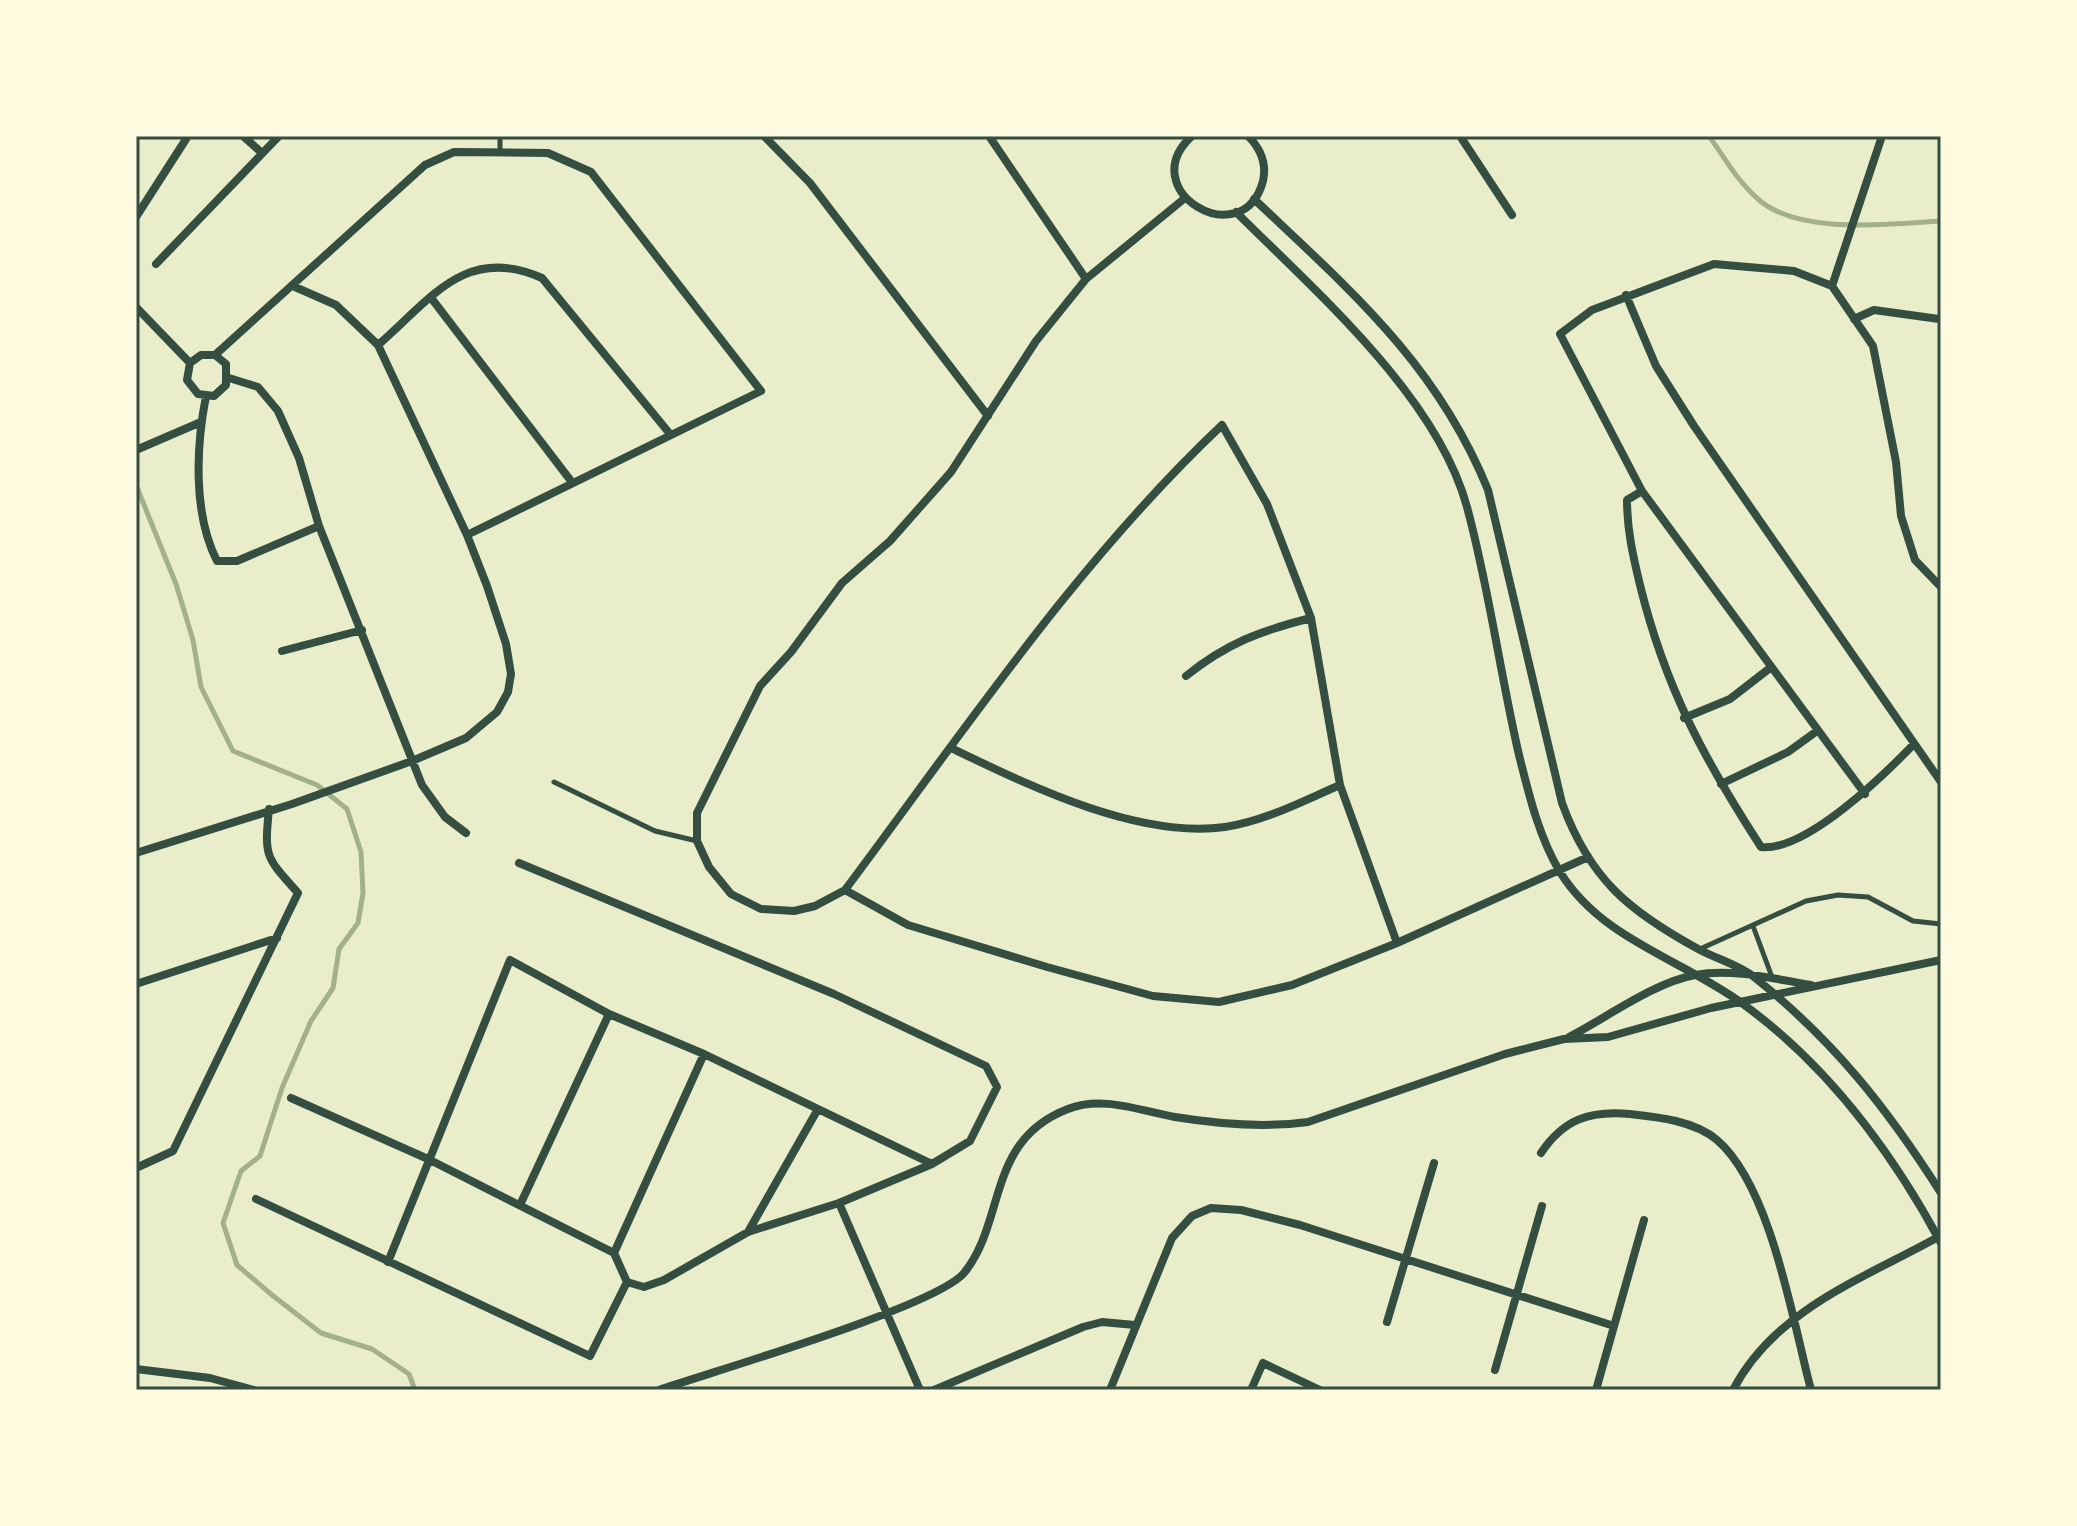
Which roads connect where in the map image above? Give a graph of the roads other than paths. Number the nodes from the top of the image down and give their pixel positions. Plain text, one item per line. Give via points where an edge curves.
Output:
1 (188, 136) edge
2 (243, 136) edge
3 (279, 136) edge
4 (500, 136) edge
5 (764, 136) edge
6 (989, 136) edge
7 (1460, 136) edge
8 (1882, 136) edge
9 (1189, 137) edge
10 (1251, 137) edge
11 (500, 152) junction
12 (262, 153) junction
13 (1185, 198) junction
14 (1254, 199) junction
15 (1236, 212) junction
16 (1512, 215) dead end
17 (136, 217) edge
18 (156, 264) dead end
19 (1086, 279) junction
20 (1832, 286) junction
21 (295, 287) junction
22 (1626, 295) junction
23 (432, 299) junction
24 (136, 307) edge
25 (1854, 319) junction
26 (1939, 319) dead end
27 (378, 345) junction
28 (215, 355) junction
29 (190, 363) junction
30 (229, 378) junction
31 (206, 396) junction
32 (988, 416) junction
33 (201, 422) junction
34 (670, 434) junction
35 (139, 449) edge
36 (571, 481) junction
37 (1642, 491) junction
38 (319, 526) junction
39 (467, 535) junction
40 (1941, 587) edge
41 (1311, 618) junction
42 (362, 630) junction
43 (282, 651) dead end
44 (1770, 668) junction
45 (1186, 676) dead end
46 (1684, 718) junction
47 (1817, 731) junction
48 (1914, 744) junction
49 (951, 748) junction
50 (412, 761) junction
51 (554, 782) dead end
52 (1941, 782) edge
53 (1721, 784) junction
54 (1340, 785) junction
55 (1865, 794) junction
56 (269, 809) junction
57 (466, 833) dead end
58 (697, 841) junction
59 (136, 853) edge
60 (1586, 858) junction
61 (519, 863) dead end
62 (1560, 872) junction
63 (845, 890) junction
64 (1941, 924) edge
65 (1753, 926) junction
66 (277, 938) junction
67 (1397, 943) junction
68 (1700, 949) junction
69 (1941, 960) edge
70 (1696, 975) junction
71 (1752, 975) junction
72 (1772, 978) junction
73 (136, 984) edge
74 (1818, 986) junction
75 (1776, 997) junction
76 (1742, 1003) junction
77 (609, 1014) junction
78 (1564, 1039) junction
79 (704, 1054) junction
80 (291, 1098) dead end
81 (818, 1109) junction
82 (1541, 1153) dead end
83 (428, 1159) junction
84 (1434, 1163) dead end
85 (932, 1164) junction
86 (136, 1168) edge
87 (1941, 1193) edge
88 (256, 1199) dead end
89 (839, 1203) junction
90 (520, 1205) junction
91 (1542, 1206) dead end
92 (1644, 1220) dead end
93 (748, 1232) junction
94 (1940, 1239) edge
95 (614, 1253) junction
96 (1406, 1258) junction
97 (388, 1262) junction
98 (627, 1282) junction
99 (1517, 1294) junction
100 (886, 1312) junction
101 (1792, 1319) junction
102 (1387, 1322) dead end
103 (1135, 1325) junction
104 (1614, 1326) junction
105 (136, 1369) edge
106 (1495, 1370) dead end
107 (254, 1390) edge
108 (659, 1390) edge
109 (920, 1390) edge
110 (934, 1390) edge
111 (1110, 1390) edge
112 (1251, 1390) edge
113 (1320, 1390) edge
114 (1596, 1390) edge
115 (1733, 1390) edge
116 (1811, 1390) edge

1 - 17 street
2 - 12 street
3 - 12 street
4 - 11 lane
5 - 32 street via 810,183
6 - 19 street
7 - 16 street
8 - 20 street
9 - 13 street via 1180,149 1175,174
10 - 14 street via 1264,175
11 - 21 street via 454,152 425,165
11 - 34 street via 548,153 591,172 761,391
12 - 18 street
13 - 15 street via 1208,214
13 - 19 street
14 - 15 street
14 - 60 street via 1372,312 1438,391 1469,442 1488,490 1562,803
15 - 62 street via 1356,332 1421,414 1447,459 1467,505 1531,798
19 - 32 street via 1036,341
20 - 22 street via 1794,271 1714,264
20 - 25 street
21 - 27 street via 336,305
21 - 28 street
22 - 37 street via 1592,310 1560,334
22 - 48 street via 1656,366 1686,414
23 - 27 street
23 - 34 street via 462,273 487,266 518,267 542,278
23 - 36 street
24 - 29 street
25 - 26 street via 1874,310
25 - 40 street via 1873,346 1901,516 1915,560
27 - 39 street
28 - 29 street via 201,355
28 - 30 street via 226,364
29 - 31 street via 187,380
30 - 31 street via 221,392
30 - 38 street via 258,387 274,403 299,458
31 - 33 street
32 - 58 street via 951,472 890,541 842,583 760,686 697,813
33 - 35 street
33 - 38 street via 199,470 208,544 217,561 237,561
34 - 36 street
36 - 39 street
37 - 44 street
37 - 46 street via 1627,500 1627,528 1653,639
38 - 42 street
39 - 50 street via 506,644 508,692 497,712 466,738
41 - 45 street via 1244,638
41 - 49 street via 1267,504 1222,425 1108,544
41 - 54 street
42 - 43 street
42 - 50 street
44 - 46 street via 1730,699
44 - 47 street
46 - 53 street
47 - 53 street via 1788,752
47 - 55 street
48 - 52 street
48 - 55 street
49 - 54 street via 1023,783 1116,814 1189,829 1226,827 1272,814
49 - 63 street
50 - 56 street
50 - 57 street via 435,804
51 - 58 lane via 655,831
53 - 55 street via 1761,847 1767,848 1818,826
54 - 67 street
56 - 59 street
56 - 66 street via 268,857 298,893
58 - 63 street via 731,894 761,909 794,911
60 - 62 street
60 - 68 street via 1626,904
61 - 85 street via 834,994 986,1066 997,1087 970,1141
62 - 67 street
62 - 70 street via 1614,929
63 - 67 street via 908,925 1153,996 1219,1002 1292,985
64 - 65 lane via 1913,921 1868,897 1838,895 1806,901
65 - 68 lane
65 - 72 lane
66 - 73 street
66 - 86 street via 173,1151
68 - 71 street
69 - 74 street
70 - 71 street
70 - 76 street
70 - 78 street via 1657,987
71 - 72 street
71 - 75 street
72 - 74 street
74 - 75 street
75 - 76 street
75 - 87 street via 1858,1074
76 - 78 street via 1608,1037
76 - 94 street via 1836,1089
77 - 79 street
77 - 83 street via 510,960
77 - 90 street
78 - 100 street via 1282,1126 1176,1117 1098,1103 1069,1108 1044,1122 1003,1172 964,1273 944,1289
79 - 81 street
79 - 95 street
80 - 83 street
81 - 85 street
81 - 93 street
82 - 101 street via 1563,1125 1605,1114 1658,1118 1694,1127 1717,1140 1747,1177 1768,1230
83 - 90 street
83 - 97 street
84 - 96 street
85 - 89 street
88 - 97 street
89 - 93 street
89 - 100 street
90 - 95 street
91 - 99 street
92 - 104 street
93 - 98 street via 664,1280 644,1287
94 - 101 street via 1845,1284
95 - 98 street
96 - 99 street
96 - 102 street
96 - 103 street via 1300,1225 1211,1208 1192,1216 1172,1238
97 - 98 street via 590,1356
99 - 104 street
99 - 106 street
100 - 108 street
100 - 109 street
101 - 115 street via 1758,1352
101 - 116 street
103 - 110 street via 1102,1322 1083,1327
103 - 111 street
104 - 114 street
105 - 107 street via 210,1378
112 - 113 street via 1263,1363

